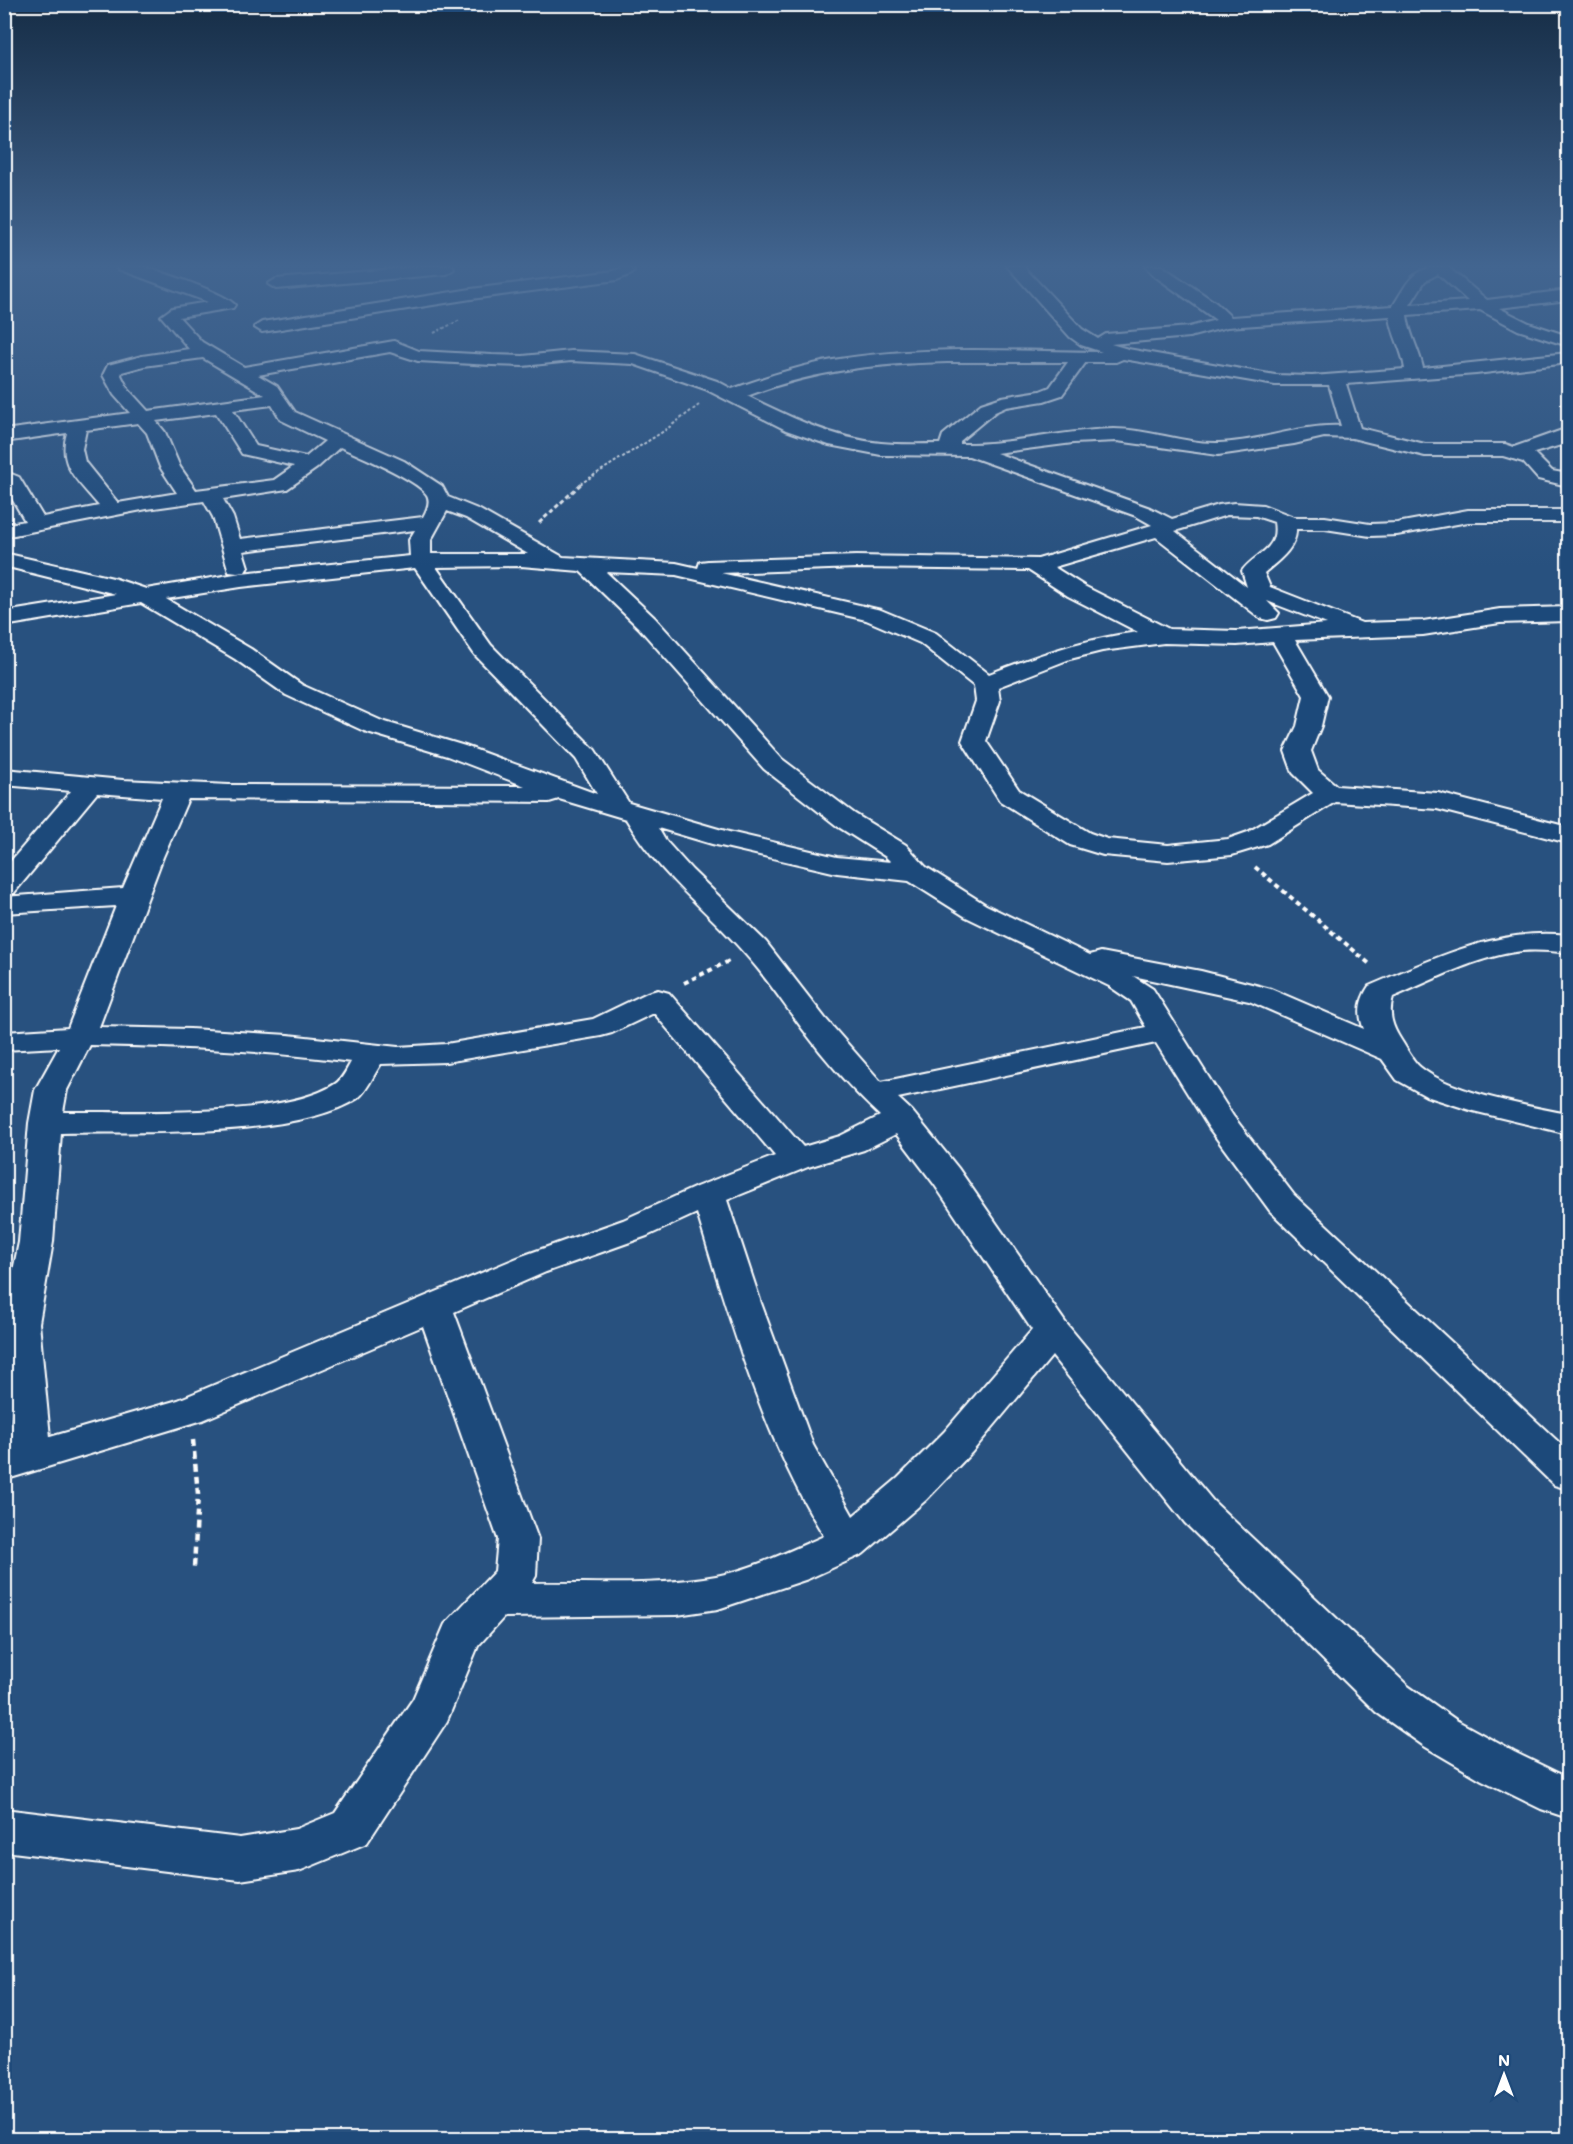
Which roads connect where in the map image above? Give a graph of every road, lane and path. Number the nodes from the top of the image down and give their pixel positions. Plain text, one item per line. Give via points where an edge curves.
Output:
1 (124, 366) edge
2 (228, 366) edge
3 (276, 366) edge
4 (655, 366) edge
5 (831, 366) edge
6 (1073, 366) edge
7 (1188, 366) edge
8 (1414, 366) edge
9 (1486, 366) edge
10 (1415, 373) junction
11 (241, 374) junction
12 (1336, 379) junction
13 (727, 392) junction
14 (276, 399) junction
15 (221, 406) junction
16 (142, 417) junction
17 (78, 426) junction
18 (1352, 432) junction
19 (1569, 434) edge
20 (4, 436) edge
21 (337, 440) junction
22 (960, 451) junction
23 (1517, 452) junction
24 (310, 464) junction
25 (4, 477) edge
26 (1569, 480) edge
27 (211, 495) junction
28 (190, 497) junction
29 (439, 501) junction
30 (112, 510) junction
31 (1569, 516) edge
32 (431, 522) junction
33 (1284, 523) junction
34 (37, 524) junction
35 (1166, 528) junction
36 (4, 531) edge
37 (520, 539) junction
38 (231, 546) junction
39 (4, 559) edge
40 (421, 561) junction
41 (557, 562) junction
42 (585, 566) junction
43 (1036, 566) junction
44 (676, 569) junction
45 (241, 580) junction
46 (142, 596) junction
47 (1569, 614) edge
48 (4, 619) edge
49 (1363, 630) junction
50 (1287, 635) junction
51 (1164, 636) junction
52 (986, 683) junction
53 (4, 777) edge
54 (178, 791) junction
55 (83, 792) junction
56 (1330, 794) junction
57 (572, 795) junction
58 (4, 799) edge
59 (627, 811) junction
60 (1569, 835) edge
61 (1232, 847) junction
62 (916, 873) junction
63 (4, 887) edge
64 (135, 896) junction
65 (4, 905) edge
66 (1569, 944) edge
67 (756, 948) junction
68 (1073, 957) junction
69 (1394, 986) junction
70 (658, 999) junction
71 (1165, 1032) junction
72 (80, 1036) junction
73 (4, 1041) edge
74 (1394, 1053) junction
75 (372, 1054) junction
76 (874, 1093) junction
77 (901, 1118) junction
78 (45, 1123) junction
79 (1569, 1124) edge
80 (795, 1160) junction
81 (708, 1195) junction
82 (434, 1306) junction
83 (13, 1324) edge
84 (1052, 1331) junction
85 (190, 1410) junction
86 (18, 1461) edge
87 (1569, 1474) edge
88 (849, 1544) junction
89 (194, 1568) dead end
90 (494, 1600) junction
91 (1569, 1798) edge
92 (4, 1830) edge

1 - 16 street via 114,369 112,375 120,392
2 - 11 street
3 - 11 street
4 - 13 street
5 - 13 street
6 - 22 street via 1060,387 1049,395 988,408 950,439
7 - 12 street via 1256,379
8 - 10 street
9 - 10 street
10 - 12 street
11 - 14 street via 271,390
12 - 18 street
13 - 22 street via 793,426 836,441 881,449
13 - 37 path via 587,478
14 - 15 street
14 - 21 street via 288,416
15 - 16 street
15 - 24 street via 249,450
16 - 17 street
16 - 28 street via 156,432 170,467
17 - 20 street
17 - 30 street via 72,448 75,464
18 - 22 street via 1324,431 1218,449 1118,435
18 - 23 street via 1425,450
19 - 23 street
21 - 24 street
21 - 29 street via 397,465 435,490
22 - 35 street via 1143,512
23 - 26 street via 1530,458 1545,475
24 - 27 street via 280,485
25 - 34 street via 12,480
27 - 28 street
27 - 38 street
28 - 30 street
29 - 32 street
29 - 37 street
30 - 34 street
31 - 33 street via 1468,516 1370,530 1325,522
32 - 38 street
32 - 40 street via 420,540
33 - 35 street via 1285,519 1268,512 1247,508 1226,509
33 - 49 street via 1286,535 1282,544 1253,571 1260,591
34 - 36 street
35 - 43 street
35 - 50 street
37 - 41 street
38 - 45 street
39 - 46 street
40 - 41 street
40 - 45 street
40 - 59 street via 483,650 586,754
41 - 42 street
42 - 44 street
42 - 62 street via 647,623 773,764 846,820 896,851
43 - 44 street via 1018,562 856,562
43 - 51 street
44 - 52 street via 873,615 928,638
45 - 46 street
46 - 48 street
46 - 57 street via 183,616 294,690 373,726 456,751
47 - 49 street via 1500,616 1423,628
49 - 50 street
50 - 51 street
50 - 56 street via 1316,696 1298,751 1306,773
51 - 52 street via 1062,654
52 - 61 street via 987,701 974,741 1009,795 1080,839 1103,847 1168,854
53 - 55 street
54 - 55 street
54 - 57 street
54 - 64 street
55 - 58 street
55 - 63 street
56 - 60 street via 1438,801
56 - 61 street via 1258,838
57 - 59 street
59 - 62 street via 837,865
59 - 67 street via 682,876
61 - 69 path
62 - 68 street via 986,916
64 - 65 street
64 - 72 street
66 - 69 street via 1526,942 1477,952
67 - 70 path
67 - 76 street
68 - 71 street via 1142,995
68 - 74 street via 1202,980 1260,995
69 - 74 street via 1380,992 1373,1010
70 - 75 street via 601,1027 446,1053
70 - 80 street
71 - 76 street
71 - 87 street via 1220,1121 1282,1203
72 - 73 street
72 - 75 street via 244,1041
72 - 78 street via 51,1090
74 - 79 street via 1409,1074 1433,1088 1538,1119
75 - 78 street via 348,1090 286,1112 220,1119
76 - 77 street
77 - 80 street via 852,1143
77 - 84 street via 946,1176
78 - 83 street via 36,1242
80 - 81 street
81 - 82 street via 635,1228
81 - 88 street via 794,1445
82 - 85 street
82 - 90 street via 518,1539 515,1576
83 - 86 street
84 - 88 street via 958,1442
84 - 91 street via 1199,1512 1392,1699 1440,1733 1498,1766
85 - 86 street
85 - 89 path via 198,1494
88 - 90 street via 718,1592 677,1598
90 - 92 street via 460,1636 431,1708 351,1828 299,1850 240,1859

